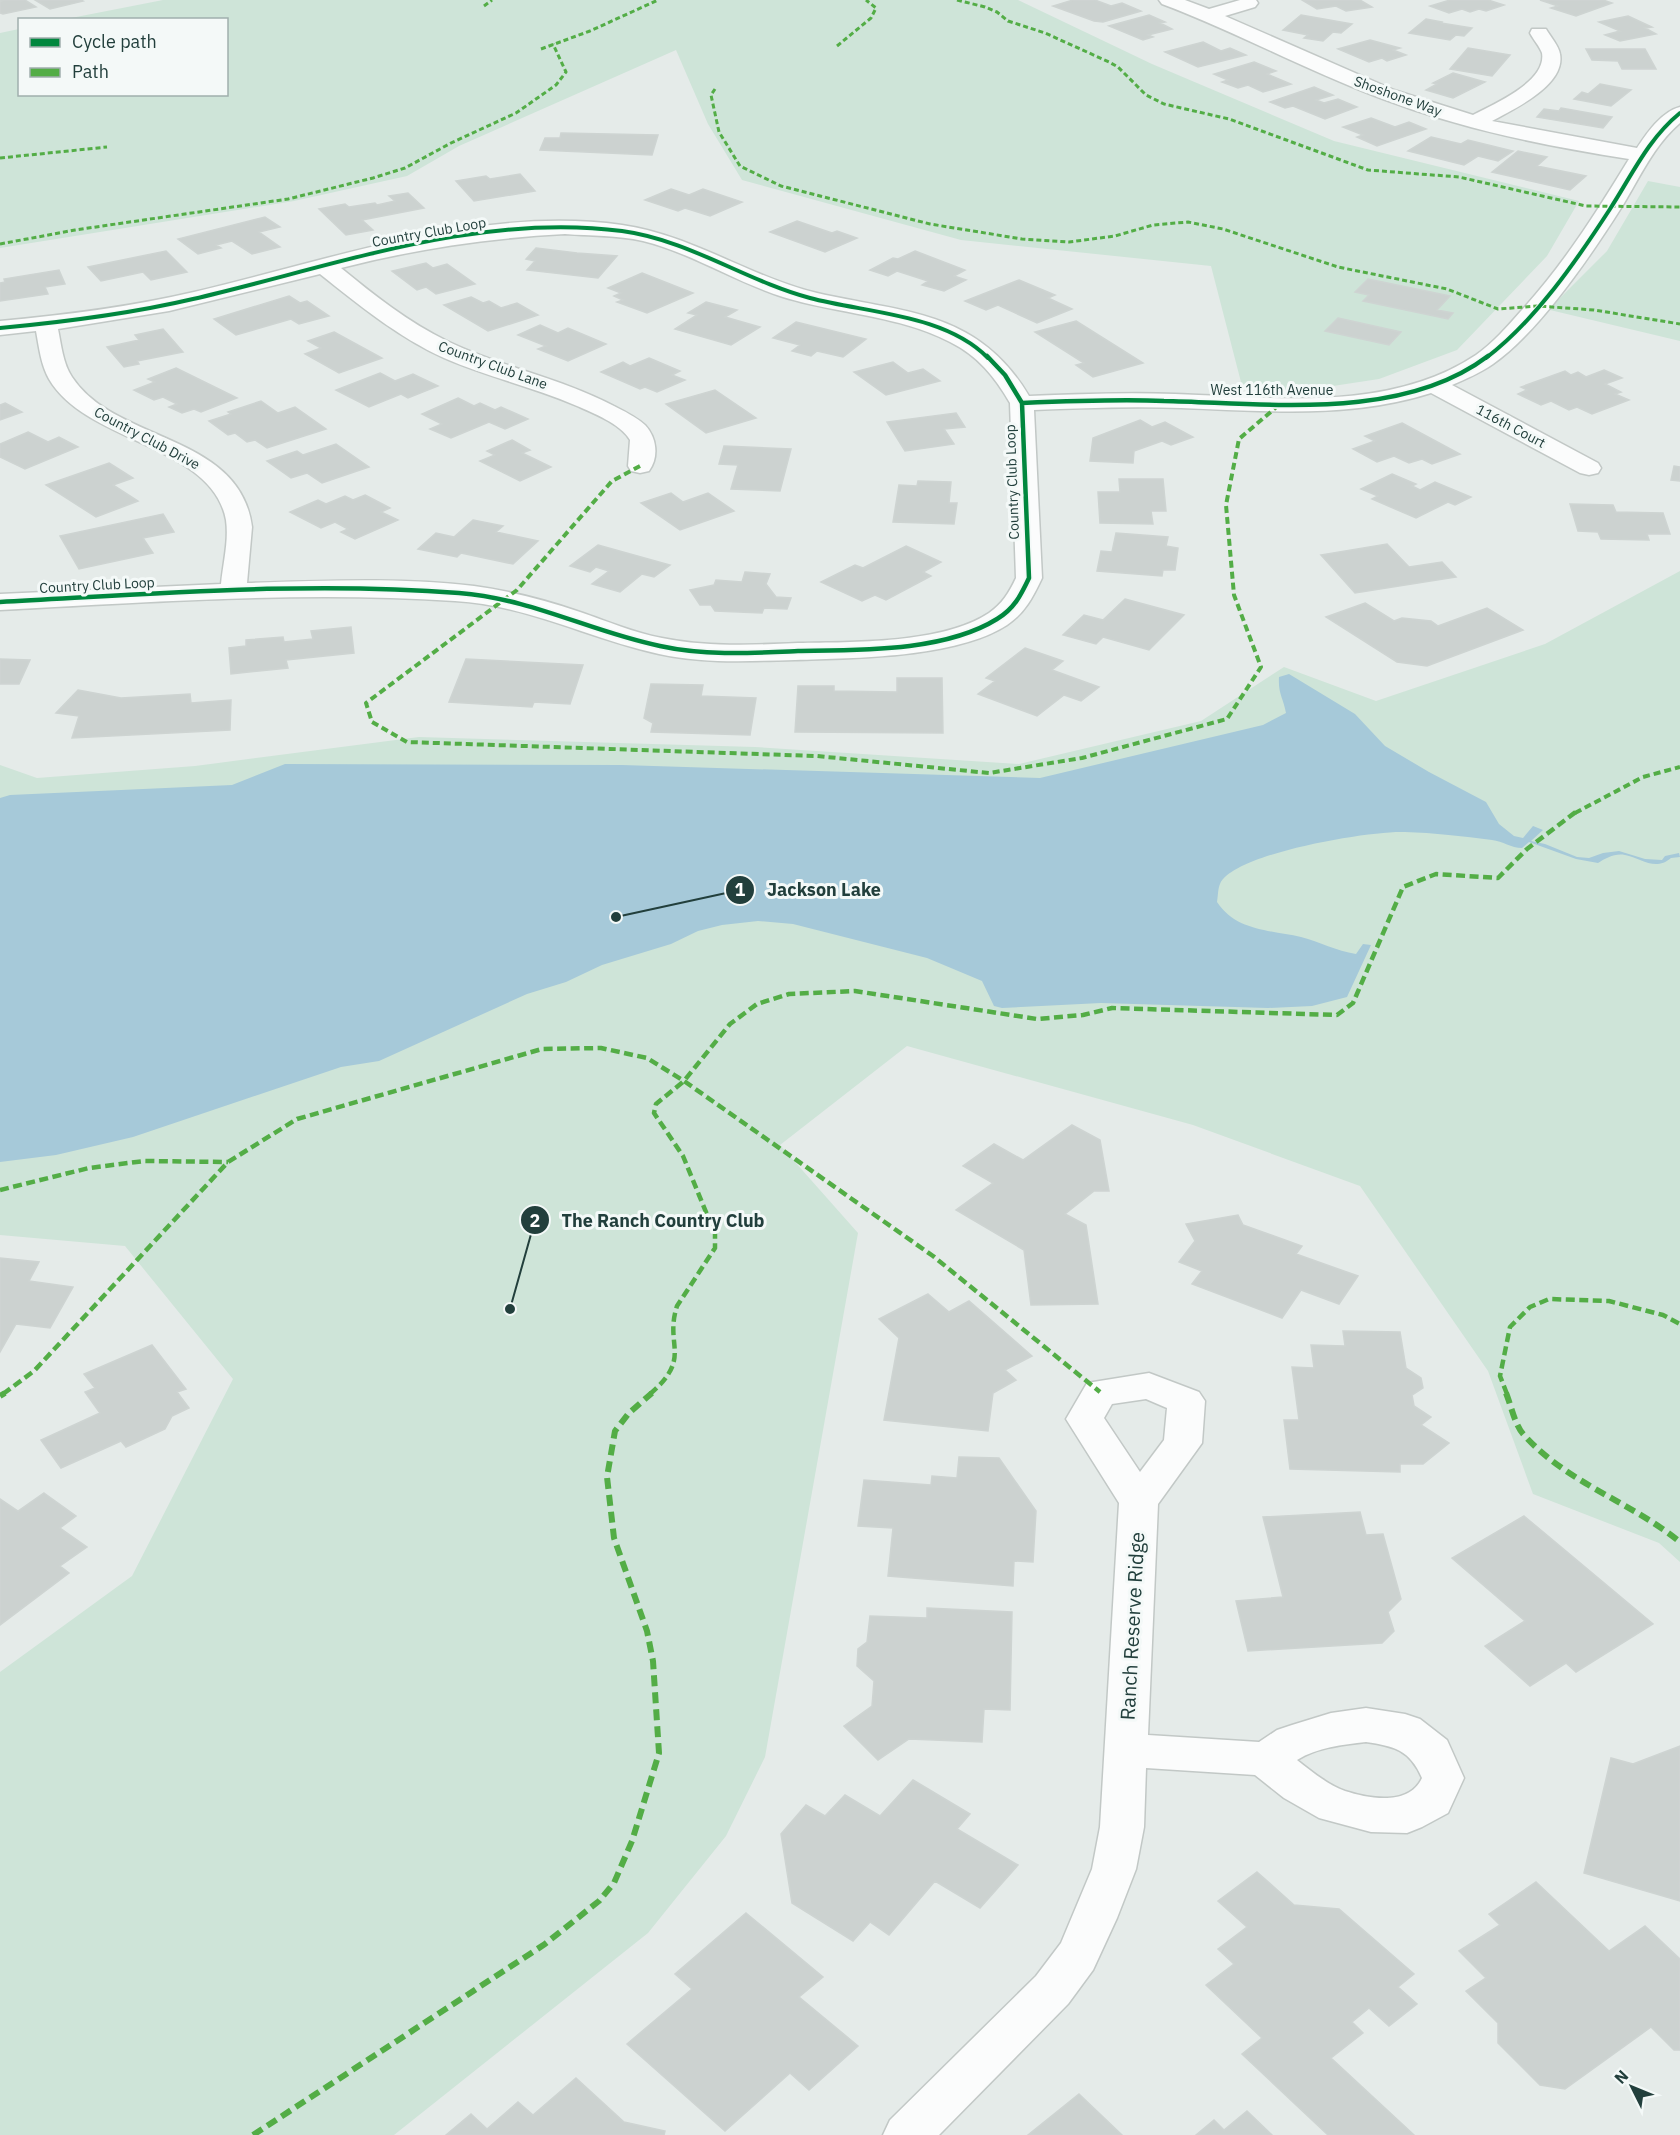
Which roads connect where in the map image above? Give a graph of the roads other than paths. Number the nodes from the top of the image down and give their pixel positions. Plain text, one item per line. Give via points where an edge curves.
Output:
1 (1168, 0) edge
2 (1249, 3) dead end
3 (1208, 15) junction
4 (1539, 33) dead end
5 (1680, 113) edge
6 (1475, 122) junction
7 (1640, 155) junction
8 (324, 266) junction
9 (46, 324) junction
10 (0, 328) edge
11 (1432, 384) junction
12 (1022, 403) junction
13 (640, 466) dead end
14 (1589, 468) dead end
15 (232, 591) junction
16 (0, 602) edge
17 (1138, 1503) dead end
18 (1126, 1750) junction
19 (1265, 1759) dead end
20 (907, 2135) edge

1 - 3 street, Shoshone Way
2 - 3 street
3 - 6 street, Shoshone Way via 1386,93
4 - 6 street via 1551,52 1548,73 1528,91
5 - 7 street, West 116th Avenue via 1652,138
6 - 7 street, Shoshone Way
7 - 11 street, West 116th Avenue via 1578,258 1538,306 1487,357
8 - 9 street, Country Club Loop via 167,305
8 - 12 street, Country Club Loop via 424,243 510,230 577,228 643,235 675,244 782,290 907,316 940,328 990,357
8 - 13 street, Country Club Lane via 424,339 485,366 572,394 629,424 644,444
9 - 10 street, Country Club Loop
9 - 15 street, Country Club Drive via 57,372 70,393 98,414 194,462 228,492 238,515 239,533
11 - 12 street, West 116th Avenue via 1370,399 1307,404 1134,400
11 - 14 street, 116th Court
12 - 15 street, Country Club Loop via 1027,587 999,618 939,641 873,649 729,653 675,649 513,602 462,593
15 - 16 street, Country Club Loop
17 - 18 street, Ranch Reserve Ridge
18 - 19 street
18 - 20 street, Ranch Reserve Ridge via 1122,1827 1114,1869 1077,1956 1052,1990

